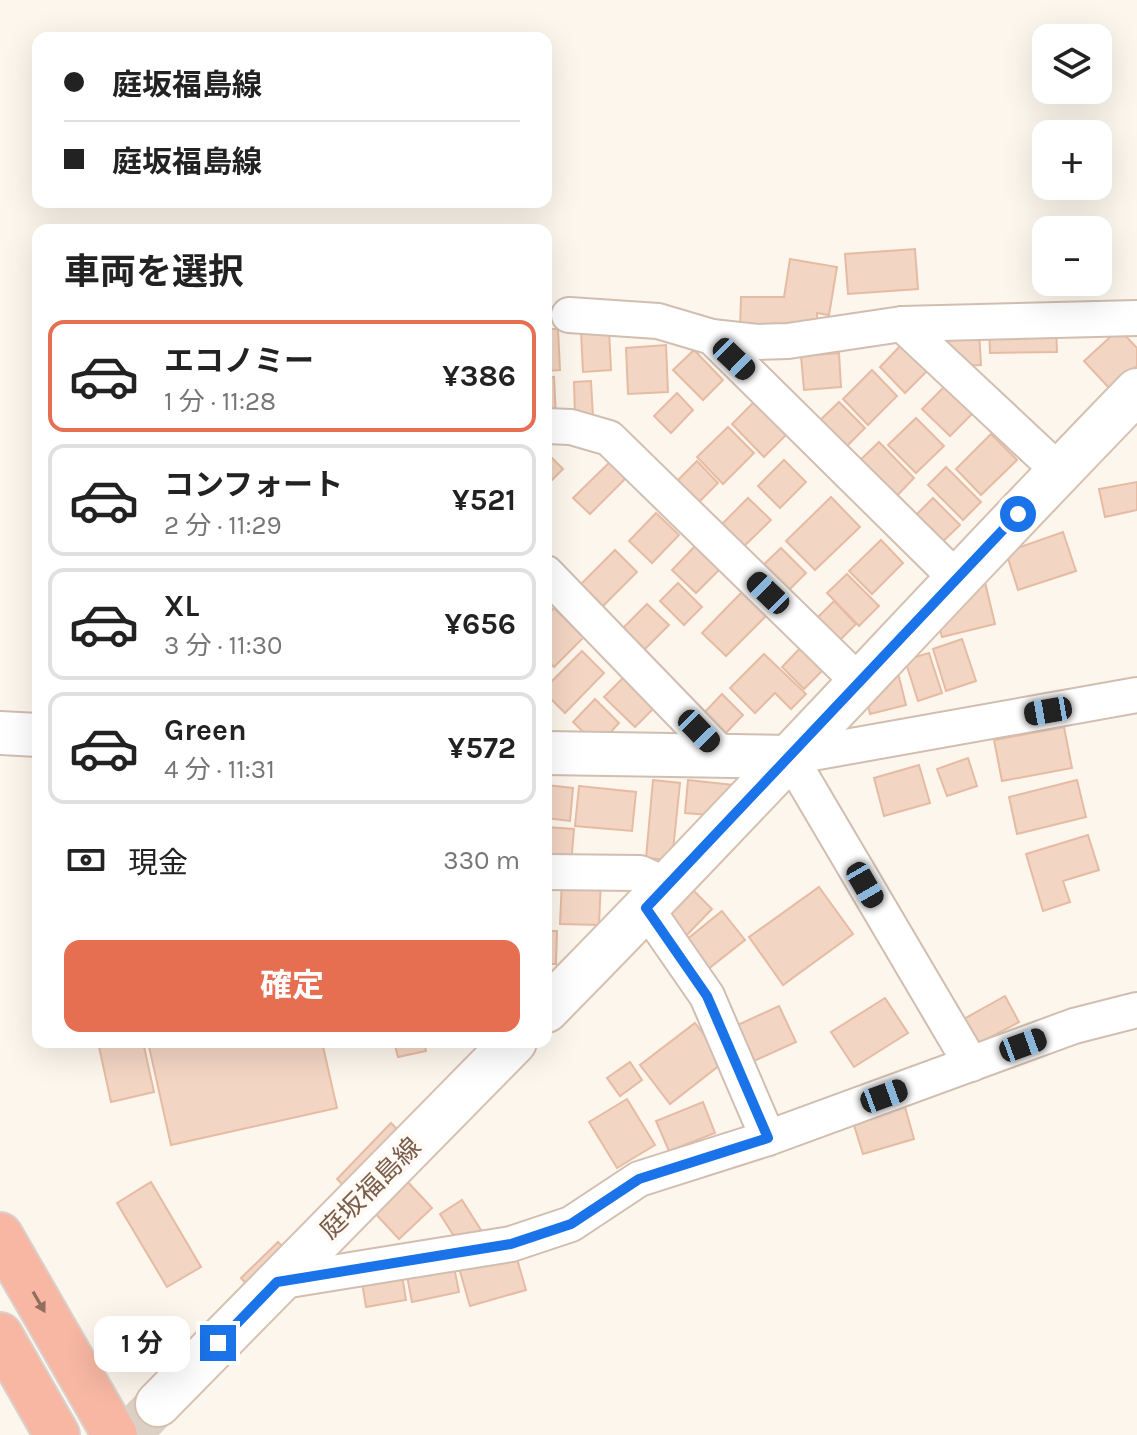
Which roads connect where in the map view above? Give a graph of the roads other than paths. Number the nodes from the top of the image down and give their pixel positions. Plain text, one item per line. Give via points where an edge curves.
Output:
1 (569, 315) dead end
2 (1137, 318) edge
3 (902, 324) junction
4 (712, 337) junction
5 (1137, 391) edge
6 (552, 426) edge
7 (1059, 471) junction
8 (956, 578) junction
9 (552, 579) edge
10 (858, 681) junction
11 (1137, 695) edge
12 (0, 733) edge
13 (32, 735) edge
14 (552, 753) edge
15 (721, 754) junction
16 (790, 757) junction
17 (552, 872) edge
18 (657, 897) junction
19 (552, 1004) edge
20 (1137, 1010) edge
21 (508, 1048) edge
22 (971, 1064) junction
23 (768, 1138) junction
24 (0, 1235) edge
25 (277, 1282) junction
26 (0, 1335) edge
27 (158, 1404) tunnel mouth
28 (57, 1435) edge
29 (115, 1435) edge

1 - 4 street via 658,321
2 - 3 street
3 - 4 street via 788,341
3 - 7 street
4 - 8 street
5 - 7 main road
6 - 10 street via 609,438
7 - 8 main road
8 - 10 main road
9 - 15 street
10 - 16 main road
11 - 16 street
12 - 13 street
14 - 15 street
15 - 16 street
16 - 18 main road
16 - 22 street
17 - 18 street via 640,873
18 - 19 main road
18 - 23 street
20 - 22 street via 1074,1026
21 - 25 main road, 庭坂福島線
22 - 23 street
23 - 25 street via 639,1179 571,1224 511,1244
24 -> 29 highway
25 - 27 main road, 庭坂福島線
26 - 28 highway

